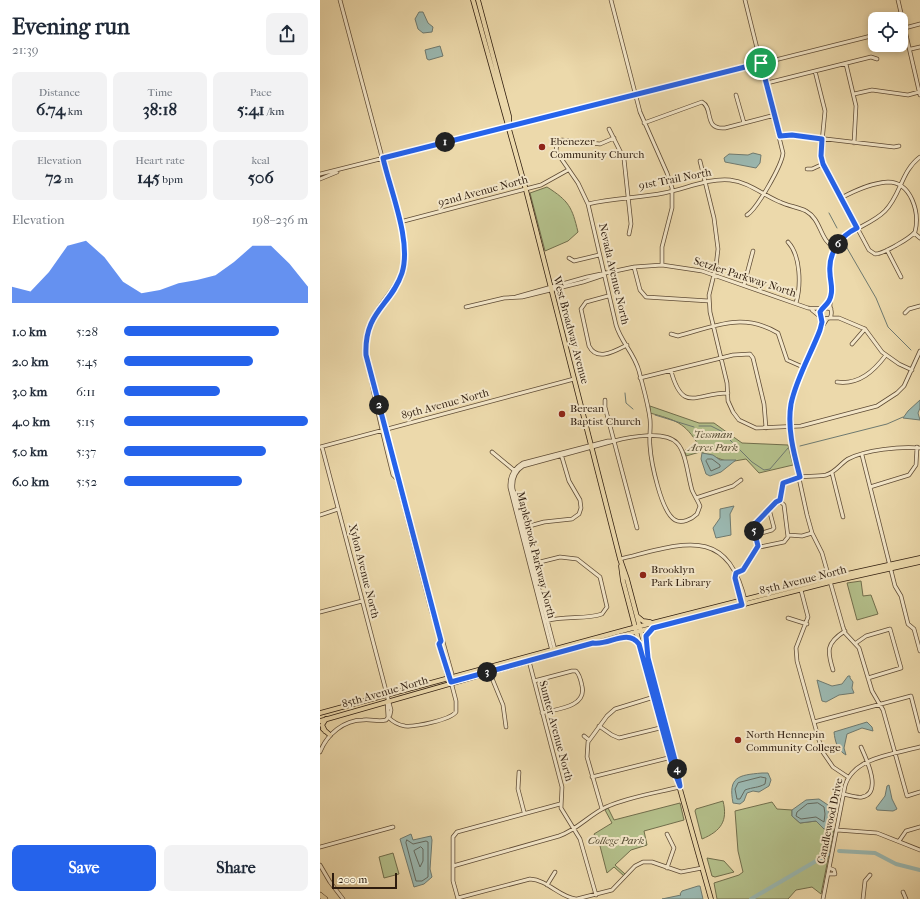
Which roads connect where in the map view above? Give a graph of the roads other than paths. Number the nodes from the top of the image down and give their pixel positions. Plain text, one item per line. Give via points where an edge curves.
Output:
1 (340, 0) edge
2 (473, 0) edge
3 (478, 0) edge
4 (610, 0) edge
5 (745, 0) edge
6 (898, 0) edge
7 (901, 12) edge
8 (920, 24) edge
9 (908, 27) edge
10 (868, 37) edge
11 (908, 38) edge
12 (920, 47) edge
13 (911, 49) junction
14 (877, 59) dead end
15 (761, 63) junction
16 (846, 64) junction
17 (815, 71) junction
18 (767, 83) junction
19 (854, 94) junction
20 (920, 94) edge
21 (635, 95) junction
22 (736, 95) dead end
23 (775, 115) junction
24 (644, 123) junction
25 (744, 123) junction
26 (509, 126) junction
27 (609, 128) dead end
28 (780, 136) junction
29 (614, 138) junction
30 (822, 139) junction
31 (854, 143) junction
32 (899, 146) dead end
33 (920, 157) edge
34 (383, 158) junction
35 (700, 161) dead end
36 (823, 164) junction
37 (807, 169) dead end
38 (341, 170) junction
39 (568, 170) junction
40 (320, 174) edge
41 (320, 179) edge
42 (705, 183) junction
43 (899, 186) junction
44 (526, 190) junction
45 (672, 191) junction
46 (763, 194) junction
47 (628, 197) junction
48 (841, 198) junction
49 (588, 204) junction
50 (747, 215) dead end
51 (400, 222) junction
52 (857, 228) junction
53 (914, 233) junction
54 (629, 234) dead end
55 (920, 238) edge
56 (788, 242) dead end
57 (835, 248) junction
58 (887, 250) junction
59 (752, 251) dead end
60 (599, 255) junction
61 (569, 258) dead end
62 (662, 265) junction
63 (634, 267) junction
64 (604, 275) junction
65 (714, 275) junction
66 (901, 277) dead end
67 (744, 285) junction
68 (551, 288) junction
69 (608, 296) junction
70 (831, 297) junction
71 (709, 301) junction
72 (796, 303) junction
73 (920, 306) edge
74 (466, 307) dead end
75 (808, 308) junction
76 (824, 308) junction
77 (831, 311) junction
78 (905, 313) dead end
79 (820, 316) junction
80 (839, 318) junction
81 (829, 319) junction
82 (713, 327) junction
83 (865, 329) junction
84 (820, 330) junction
85 (671, 334) dead end
86 (852, 344) dead end
87 (627, 345) junction
88 (920, 351) edge
89 (886, 355) junction
90 (721, 358) junction
91 (804, 368) junction
92 (912, 370) junction
93 (671, 371) junction
94 (640, 378) junction
95 (574, 379) junction
96 (837, 382) dead end
97 (728, 393) junction
98 (605, 400) dead end
99 (791, 427) junction
100 (766, 428) junction
101 (384, 430) junction
102 (650, 436) junction
103 (614, 441) junction
104 (592, 446) junction
105 (321, 447) edge
106 (919, 447) edge
107 (492, 452) dead end
108 (561, 455) junction
109 (862, 455) junction
110 (515, 471) junction
111 (832, 473) junction
112 (800, 477) junction
113 (741, 480) dead end
114 (870, 487) junction
115 (696, 498) junction
116 (780, 500) junction
117 (338, 509) junction
118 (769, 509) junction
119 (320, 515) edge
120 (843, 518) dead end
121 (522, 528) junction
122 (637, 528) dead end
123 (812, 533) junction
124 (788, 535) junction
125 (755, 536) junction
126 (758, 546) junction
127 (920, 558) edge
128 (620, 561) junction
129 (920, 562) edge
130 (531, 564) junction
131 (889, 566) junction
132 (736, 573) junction
133 (830, 580) junction
134 (801, 590) junction
135 (362, 601) junction
136 (743, 602) junction
137 (705, 610) junction
138 (320, 612) edge
139 (633, 612) junction
140 (788, 618) dead end
141 (546, 621) junction
142 (807, 624) junction
143 (653, 628) junction
144 (920, 628) edge
145 (638, 629) junction
146 (914, 629) junction
147 (624, 630) junction
148 (845, 631) junction
149 (593, 643) junction
150 (856, 643) junction
151 (639, 644) junction
152 (920, 651) edge
153 (554, 652) junction
154 (648, 658) junction
155 (528, 661) junction
156 (489, 669) junction
157 (833, 670) dead end
158 (868, 678) junction
159 (450, 680) junction
160 (534, 681) junction
161 (654, 697) junction
162 (387, 698) junction
163 (880, 704) junction
164 (542, 713) junction
165 (320, 714) edge
166 (388, 717) junction
167 (327, 718) junction
168 (320, 720) edge
169 (814, 722) junction
170 (320, 726) edge
171 (599, 726) junction
172 (506, 727) dead end
173 (664, 727) junction
174 (325, 731) junction
175 (920, 731) edge
176 (330, 735) junction
177 (584, 736) dead end
178 (589, 740) junction
179 (861, 747) dead end
180 (920, 747) edge
181 (320, 752) edge
182 (895, 754) junction
183 (672, 757) junction
184 (867, 762) junction
185 (520, 772) dead end
186 (592, 777) junction
187 (848, 777) junction
188 (680, 786) junction
189 (920, 792) edge
190 (843, 794) junction
191 (560, 804) junction
192 (602, 809) junction
193 (524, 812) junction
194 (394, 827) dead end
195 (920, 828) edge
196 (574, 830) junction
197 (837, 830) junction
198 (668, 834) dead end
199 (899, 841) junction
200 (320, 847) edge
201 (920, 850) edge
202 (320, 865) edge
203 (453, 866) junction
204 (667, 868) junction
205 (702, 868) junction
206 (829, 868) junction
207 (555, 872) dead end
208 (828, 874) junction
209 (870, 876) dead end
210 (547, 885) junction
211 (903, 892) dead end
212 (320, 895) edge
213 (563, 895) junction
214 (596, 895) junction
215 (325, 899) edge
216 (343, 899) edge
217 (458, 899) edge
218 (561, 899) edge
219 (576, 899) edge
220 (711, 899) edge
221 (823, 899) edge
222 (863, 899) edge
223 (906, 899) edge

1 - 34 street
2 - 26 main road, West Broadway Avenue
3 - 26 main road, West Broadway Avenue via 509,116
4 - 21 street
5 - 15 street
6 - 7 street
8 - 9 street
10 - 15 street
11 - 13 street
12 - 13 street
13 - 20 street
14 - 16 street via 872,57
15 - 18 street
15 - 21 street
16 - 17 street
16 - 19 street
17 - 18 street
17 - 30 street via 824,107
18 - 23 street
19 - 20 street via 872,90
19 - 31 street
21 - 24 street
21 - 26 street
22 - 25 street
23 - 25 street
23 - 28 street
24 - 25 street via 702,102 706,105 710,121 715,126 725,128
24 - 45 street via 667,173
26 - 34 street
26 - 44 main road, West Broadway Avenue
27 - 29 street
28 - 30 street
28 - 46 street via 783,148 782,162
29 - 39 street, Nevada Avenue North via 600,144 562,140 557,143 556,151
29 - 47 street via 624,159
30 - 31 street
30 - 36 street
31 - 32 street
33 - 43 street via 909,167
34 - 38 street
34 - 51 street
35 - 42 street
36 - 37 street
36 - 48 street
38 - 40 street
38 - 41 street
39 - 44 street, 92nd Avenue North via 547,183
39 - 49 street, Nevada Avenue North
42 - 45 street, 91st Trail North
42 - 46 street, 91st Trail North via 720,180 736,181 751,186
42 - 65 street via 714,218 718,249
43 - 48 street via 890,182 867,186
43 - 52 street via 893,201 884,212
43 - 53 street via 910,191 916,200 920,217
44 - 51 street, 92nd Avenue North
44 - 68 main road, West Broadway Avenue
45 - 47 street, 91st Trail North
45 - 62 street via 672,208 662,247
46 - 50 street
46 - 57 street, 91st Trail North via 812,215 818,222 824,239
47 - 49 street, 91st Trail North
47 - 54 street via 631,224
48 - 52 street
49 - 60 street, Nevada Avenue North
51 - 101 street via 404,243 403,267 396,286 374,316 368,330 366,355
52 - 57 street via 845,236
52 - 58 street via 870,252 875,254
53 - 55 street
53 - 58 street
56 - 72 street via 792,246 799,276
57 - 70 street via 830,264
58 - 66 street
59 - 67 street
60 - 61 street via 574,261
60 - 64 street, Nevada Avenue North
62 - 63 street, Setzler Parkway North
62 - 65 street, Setzler Parkway North via 691,268
63 - 64 street, Setzler Parkway North
63 - 71 street via 640,290 646,297
64 - 68 street, Setzler Parkway North
64 - 69 street, Nevada Avenue North
65 - 67 street, Setzler Parkway North
65 - 71 street
67 - 72 street, Setzler Parkway North
68 - 74 street, Setzler Parkway North
68 - 95 main road, West Broadway Avenue
69 - 87 street, Nevada Avenue North via 617,330
69 - 87 street via 586,302 582,306 581,315 591,351 597,355 617,351
70 - 76 street
70 - 77 street
71 - 82 street
72 - 75 street, Setzler Parkway North
73 - 78 street
75 - 76 street, Setzler Parkway North
75 - 79 street, Setzler Parkway North
76 - 77 street, Setzler Parkway North
76 - 79 street
77 - 80 street
77 - 81 street
79 - 81 street, Setzler Parkway North
79 - 84 street
80 - 81 street
80 - 83 street
81 - 84 street
82 - 85 street via 678,336
82 - 90 street
82 - 91 street via 743,321 770,328 778,333 787,360
83 - 86 street
83 - 89 street
84 - 91 street
87 - 94 street, Nevada Avenue North via 635,358
88 - 92 street
89 - 92 street
89 - 96 street via 869,374
90 - 93 street
90 - 97 street
90 - 100 street via 736,354 750,354 753,358 761,387
91 - 99 street via 794,392
92 - 99 street via 900,390 877,406 812,424
93 - 94 street
93 - 97 street via 676,388 686,397 695,399
94 - 102 street, Nevada Avenue North via 649,415
95 - 101 street, 89th Avenue North
95 - 104 main road, West Broadway Avenue
97 - 100 street via 732,412 745,424
98 - 103 street
99 - 100 street
99 - 112 street via 793,450
101 - 105 street, 89th Avenue North
101 - 159 street via 393,475 397,479
102 - 103 street
102 - 115 street via 668,438 679,445
102 - 115 street, Nevada Avenue North via 651,455 663,501 674,520 681,522 696,516 700,509
103 - 104 street
103 - 122 street
104 - 108 street
104 - 128 main road, West Broadway Avenue
105 - 117 street, Xylon Avenue North
106 - 109 street via 897,446
106 - 114 street via 916,465 909,475
107 - 110 street
108 - 110 street via 523,466
108 - 121 street via 569,481 580,500 579,514 572,519 544,522
109 - 111 street via 848,459
109 - 114 street
110 - 121 street, Maplebrook Parkway North via 510,477 510,488
111 - 112 street
111 - 120 street
112 - 116 street via 783,483
112 - 123 street
113 - 115 street via 733,486
114 - 131 street
116 - 118 street
116 - 124 street via 784,505
117 - 119 street
117 - 135 street, Xylon Avenue North
118 - 125 street via 753,526
118 - 125 street via 774,528
121 - 130 street, Maplebrook Parkway North
123 - 124 street via 802,536
123 - 133 street
124 - 126 street via 784,542 761,548
125 - 126 street
126 - 132 street via 743,570
127 - 131 main road, 85th Avenue North
128 - 132 street via 664,548 700,545 721,553
128 - 139 main road, West Broadway Avenue
129 - 131 main road, 85th Avenue North
130 - 141 street, Maplebrook Parkway North
130 - 141 street via 560,557 574,557 600,577 607,605 602,614 593,617 561,617
131 - 133 main road, 85th Avenue North
131 - 146 street via 901,596 908,624
132 - 136 street
133 - 134 main road, 85th Avenue North
133 - 136 main road, 85th Avenue North
133 - 148 street
134 - 136 main road, 85th Avenue North
134 - 142 street
135 - 138 street
135 - 162 street, Xylon Avenue North
136 - 137 main road, 85th Avenue North
136 - 143 main road, 85th Avenue North
137 - 139 main road via 647,622
137 - 145 main road, 85th Avenue North
139 - 145 main road, West Broadway Avenue
139 - 147 main road via 630,623
140 - 142 street
141 - 153 street, Maplebrook Parkway North
142 - 169 street via 798,644 796,657
143 - 145 main road, 85th Avenue North
143 - 154 main road via 645,637
144 - 146 street
145 - 147 main road, 85th Avenue North
145 - 149 main road, 85th Avenue North
145 - 151 main road, West Broadway Avenue
145 - 154 main road, West Broadway Avenue
146 - 152 street
147 - 153 main road, 85th Avenue North
148 - 150 street
148 - 157 street via 834,638 830,646
149 - 151 main road via 629,636
149 - 153 main road, 85th Avenue North
150 - 158 street
150 - 158 street via 866,636 890,629 901,668
151 - 161 main road, West Broadway Avenue
153 - 155 main road, 85th Avenue North
153 - 156 main road, 85th Avenue North
154 - 173 main road, West Broadway Avenue
155 - 156 main road, 85th Avenue North
155 - 160 street, Sumter Avenue North
156 - 159 main road, 85th Avenue North
156 - 172 street via 503,705
158 - 163 street
159 - 162 main road, 85th Avenue North
159 - 166 street via 456,701 456,712 449,717 414,726 400,725
160 - 164 street, Sumter Avenue North
160 - 164 street via 572,671 579,675 583,692 578,701
161 - 171 street via 619,706 610,712
161 - 173 main road, West Broadway Avenue
162 - 165 main road, 85th Avenue North
162 - 166 street, Xylon Avenue North
162 - 167 main road, 85th Avenue North
163 - 169 street
163 - 175 street via 911,696
163 - 182 street
164 - 191 street, Sumter Avenue North via 562,787
166 - 176 street via 382,721 354,721
167 - 168 main road, 85th Avenue North
167 - 174 main road via 323,723
169 - 187 street via 825,757 833,767
170 - 174 main road
171 - 173 street via 619,738
171 - 178 street
173 - 183 main road, West Broadway Avenue
174 - 176 main road
176 - 181 street
177 - 178 street
178 - 186 street via 586,753
179 - 184 street
180 - 182 street, Candlewood Drive
182 - 184 street, Candlewood Drive
182 - 189 street via 907,796
183 - 186 street
183 - 188 main road, West Broadway Avenue
184 - 187 street, Candlewood Drive via 858,766
184 - 190 street via 872,781 871,790 867,795 860,797
185 - 193 street via 518,789
186 - 192 street
187 - 190 street, Candlewood Drive
188 - 192 street via 622,801
188 - 205 main road, West Broadway Avenue
190 - 197 street, Candlewood Drive
191 - 193 street
191 - 196 street, Sumter Avenue North via 562,812
192 - 196 street
193 - 203 street via 463,829 455,834
194 - 200 street
195 - 199 street via 906,831
196 - 203 street
196 - 214 street, Sumter Avenue North via 582,844
197 - 199 street via 877,833
197 - 206 street, Candlewood Drive
198 - 204 street via 674,848
199 - 201 street
202 - 216 street
203 - 217 street via 453,881
204 - 205 street via 686,872
204 - 214 street via 652,862 638,863 615,888
205 - 220 main road, West Broadway Avenue
206 - 208 street, Candlewood Drive
206 - 208 street via 836,872 833,875
207 - 210 street
208 - 221 street, Candlewood Drive
209 - 222 street via 865,881
210 - 213 street
210 - 217 street via 539,880 530,879
211 - 223 street
212 - 215 highway
213 - 218 street
213 - 219 street
214 - 219 street

